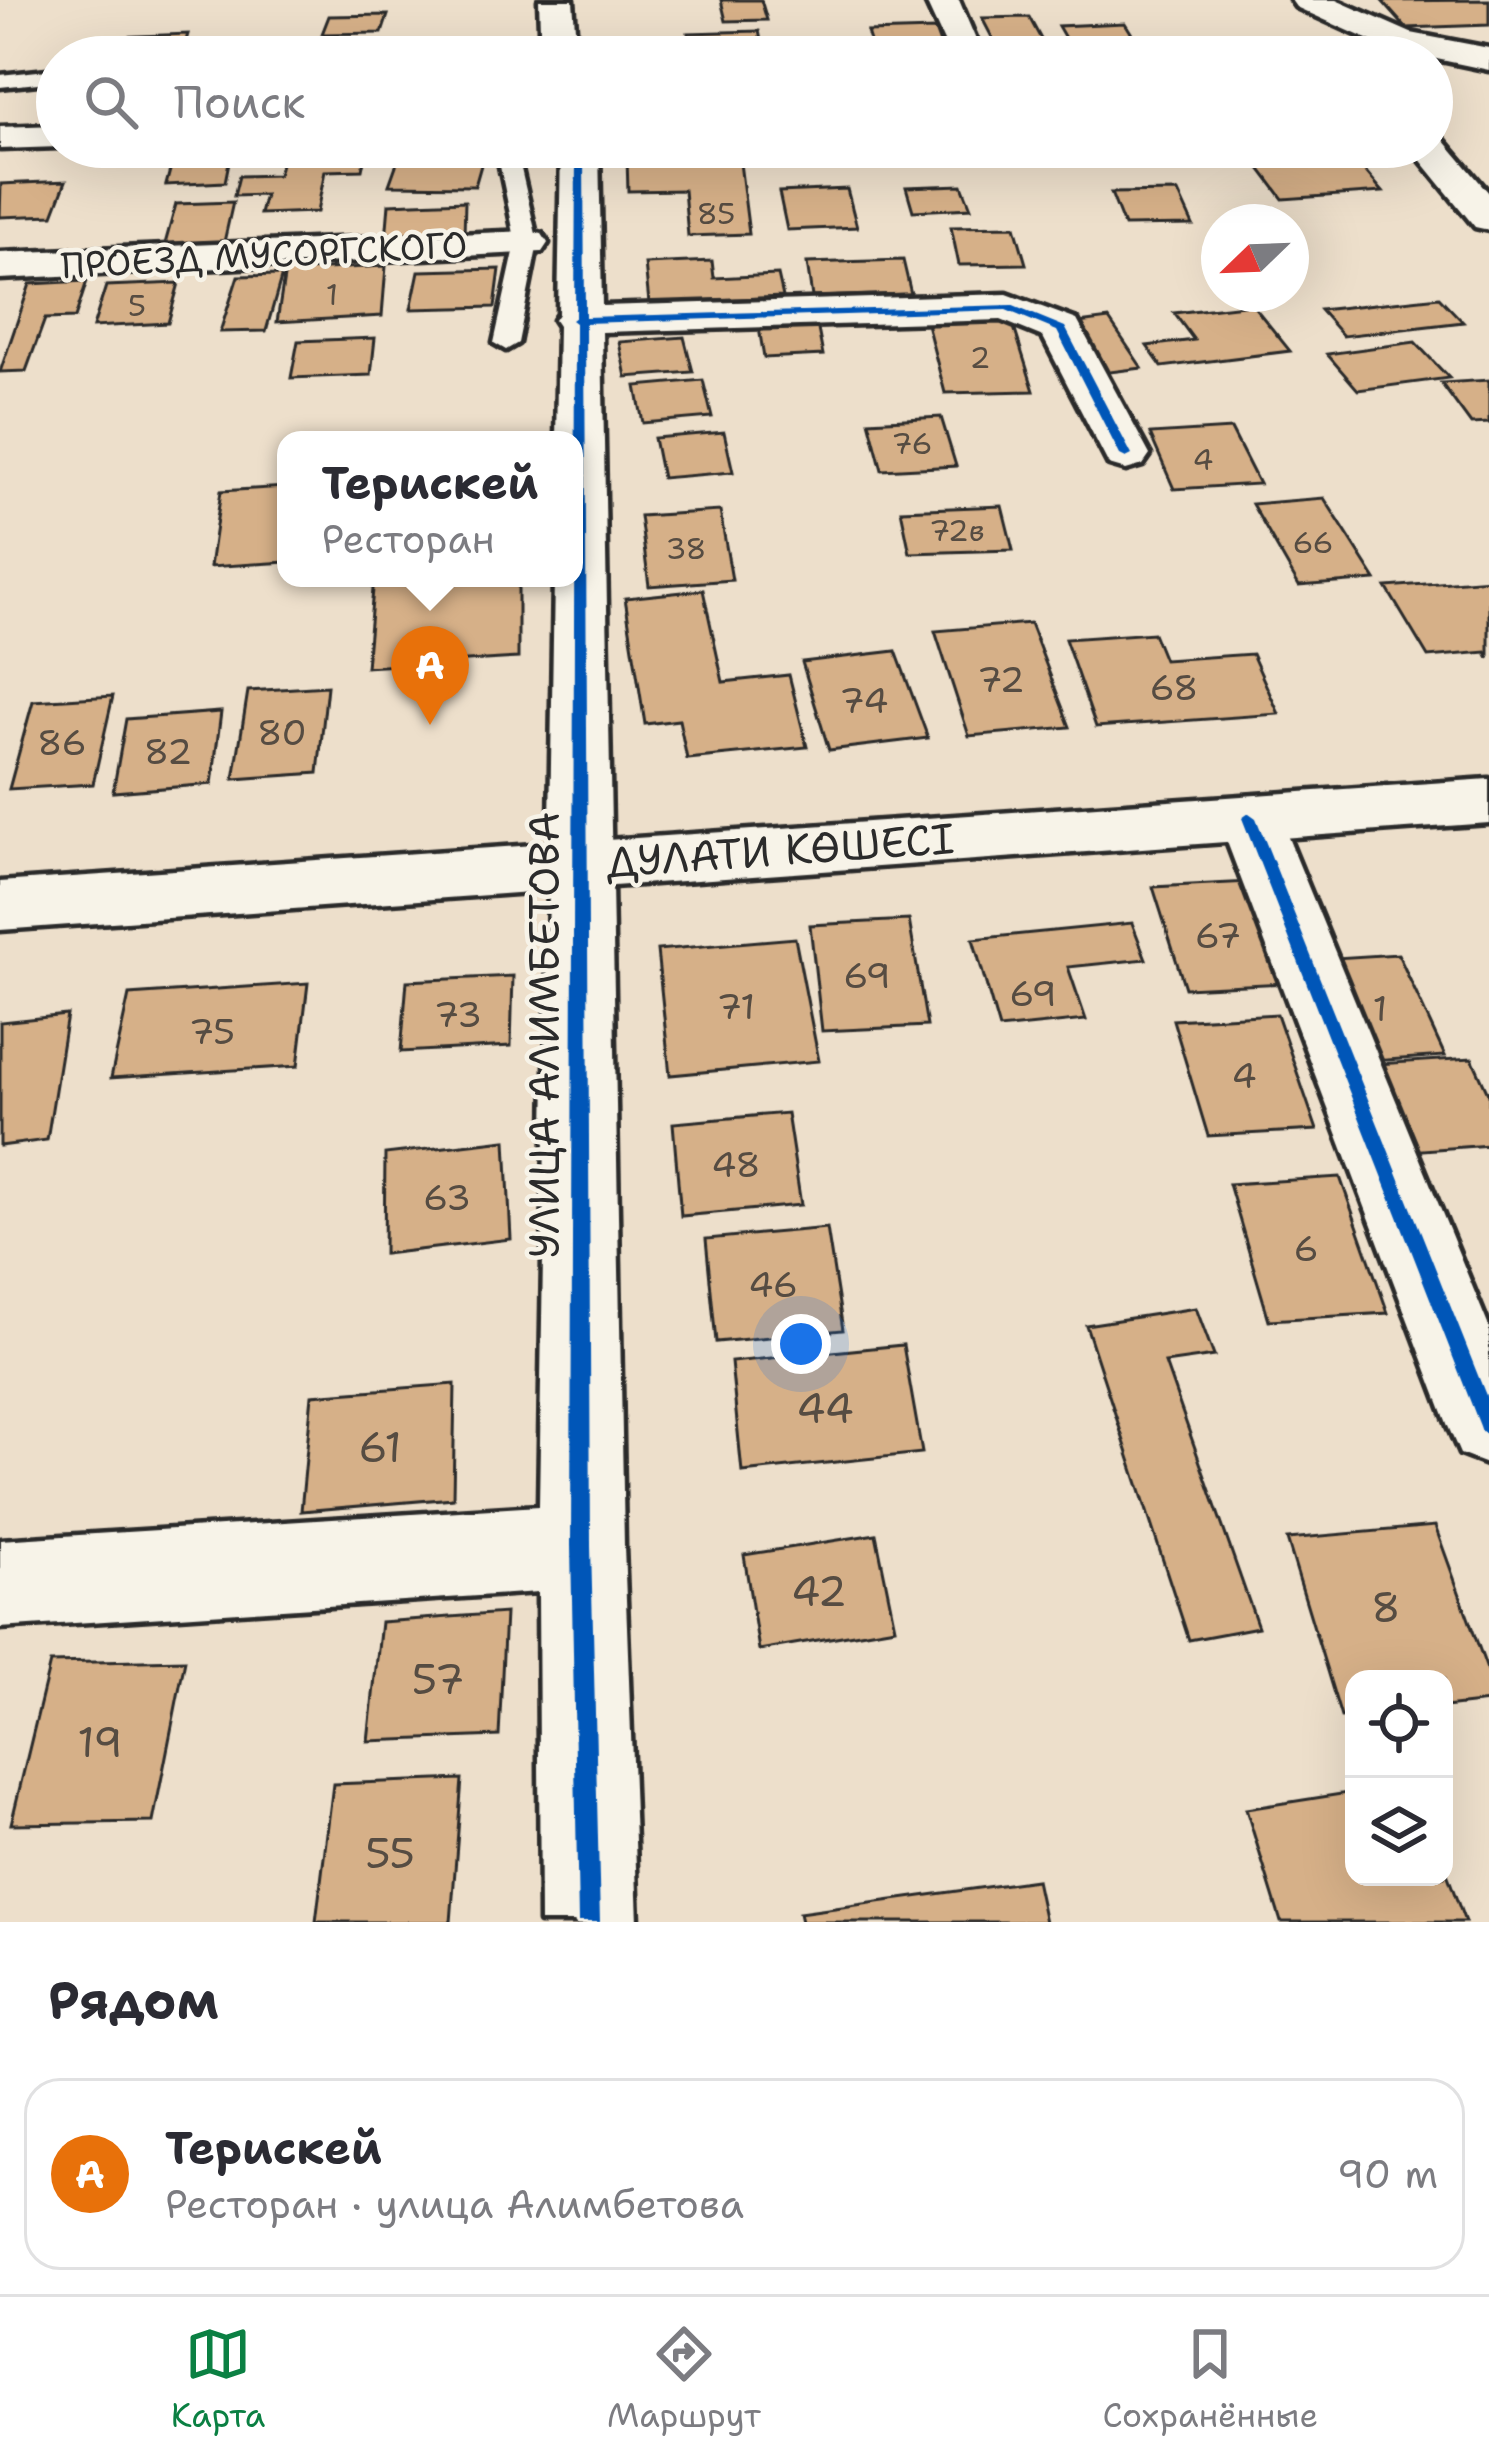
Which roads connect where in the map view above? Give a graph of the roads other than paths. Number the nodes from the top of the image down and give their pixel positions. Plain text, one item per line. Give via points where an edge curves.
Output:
1 (556, 0) edge
2 (942, 0) edge
3 (1306, 0) edge
4 (558, 36) edge
5 (948, 36) edge
6 (1336, 36) edge
7 (1387, 36) edge
8 (1453, 52) edge
9 (1489, 59) edge
10 (1489, 72) edge
11 (1453, 73) edge
12 (36, 77) edge
13 (0, 81) edge
14 (36, 137) edge
15 (0, 138) edge
16 (511, 168) edge
17 (580, 168) edge
18 (1447, 168) edge
19 (1489, 218) edge
20 (527, 243) junction
21 (0, 266) edge
22 (576, 320) junction
23 (506, 343) dead end
24 (577, 431) edge
25 (1126, 454) dead end
26 (578, 587) edge
27 (1489, 801) edge
28 (1249, 818) junction
29 (580, 864) junction
30 (0, 906) edge
31 (1489, 1426) edge
32 (580, 1546) junction
33 (0, 1584) edge
34 (590, 1922) edge

1 - 4 street
2 - 5 street
3 - 6 street
3 - 7 street
8 - 9 street
10 - 11 street
12 - 13 lane
14 - 15 street
16 - 20 lane
17 - 22 street, УЛИЦА АЛИМБЕТОВА
18 - 19 street
20 - 21 street, ПРОЕЗД МУСОРГСКОГО
20 - 23 lane
22 - 24 street, УЛИЦА АЛИМБЕТОВА
22 - 25 street via 1007,307 1061,329
26 - 29 street, УЛИЦА АЛИМБЕТОВА
27 - 28 street, ДУЛАТИ КӨШЕСІ
28 - 29 street, ДУЛАТИ КӨШЕСІ
28 - 31 street
29 - 30 street, ДУЛАТИ КӨШЕСІ
29 - 32 street, УЛИЦА АЛИМБЕТОВА
32 - 33 street
32 - 34 street, УЛИЦА АЛИМБЕТОВА

